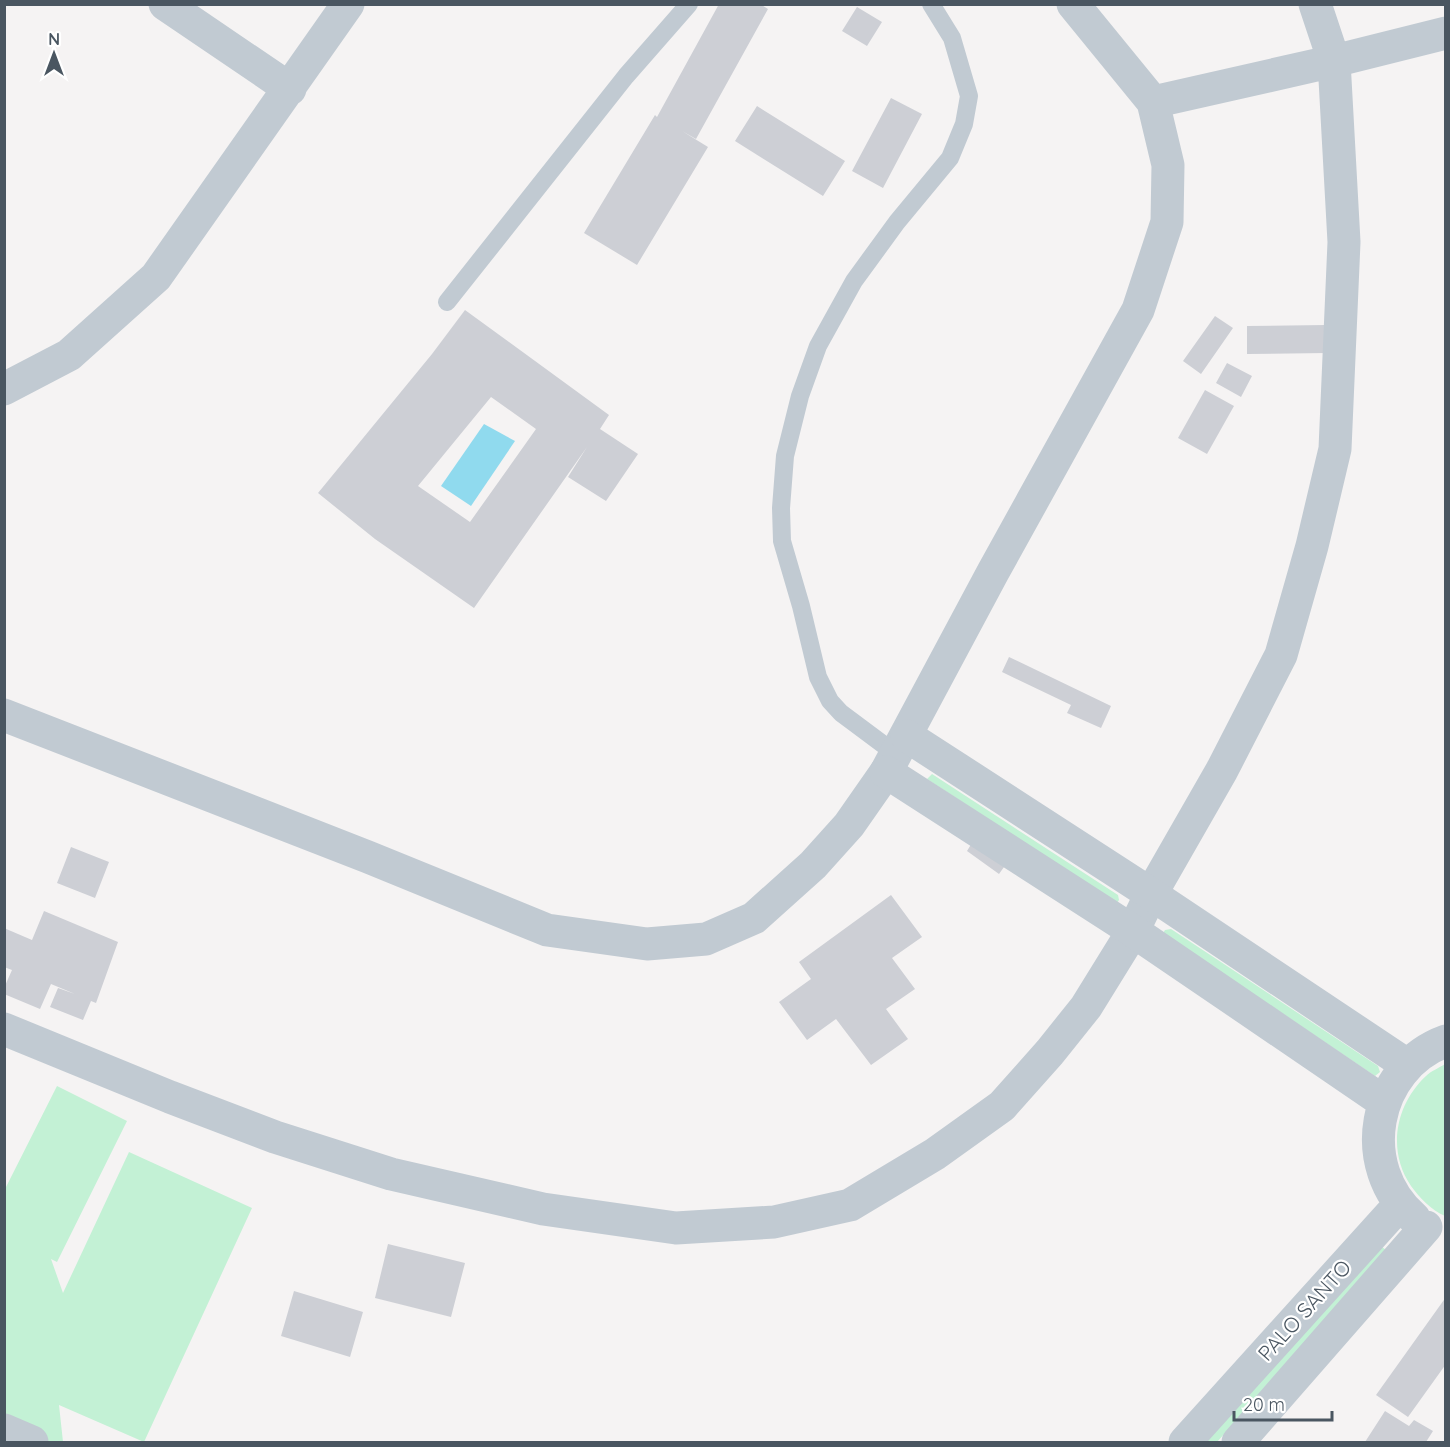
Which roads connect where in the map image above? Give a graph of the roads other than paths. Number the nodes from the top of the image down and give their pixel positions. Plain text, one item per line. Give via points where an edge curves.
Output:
1 (165, 4) edge
2 (348, 4) edge
3 (689, 4) edge
4 (932, 4) edge
5 (1073, 4) edge
6 (1315, 4) edge
7 (1446, 33) edge
8 (1334, 61) junction
9 (290, 89) junction
10 (1153, 102) junction
11 (447, 302) dead end
12 (4, 389) edge
13 (4, 715) edge
14 (896, 754) junction
15 (1151, 894) junction
16 (1133, 931) junction
17 (4, 1029) edge
18 (1446, 1041) edge
19 (1407, 1065) junction
20 (1384, 1102) junction
21 (1400, 1204) junction
22 (1436, 1232) edge
23 (4, 1430) edge
24 (32, 1443) edge
25 (1185, 1443) edge
26 (1238, 1443) edge

1 - 9 street
2 - 9 street
3 - 11 lane via 626,76
4 - 14 lane via 952,38 969,96 964,124 950,158 855,280 818,346 785,456 781,508 782,541 818,677 830,702 841,713
5 - 10 street
6 - 8 street
7 - 8 street
8 - 10 street
8 - 15 street via 1344,242 1335,449 1281,655 1222,770
9 - 12 street via 156,277 69,355
10 - 14 street via 1168,165 1167,222 1138,310
13 - 14 street via 547,930 647,945 706,939 754,918 813,865 849,825
14 - 15 street
14 - 16 street
15 - 16 street
15 - 19 street
16 - 17 street via 1086,1007 1002,1106 935,1154 850,1205 774,1222 676,1228 543,1209 391,1173 275,1137
16 - 20 street
18 - 19 street
19 - 20 street
20 - 21 street via 1377,1137 1383,1172
21 - 22 street
21 - 25 street, PALO SANTO
22 - 26 street, PALO SANTO
23 - 24 street

